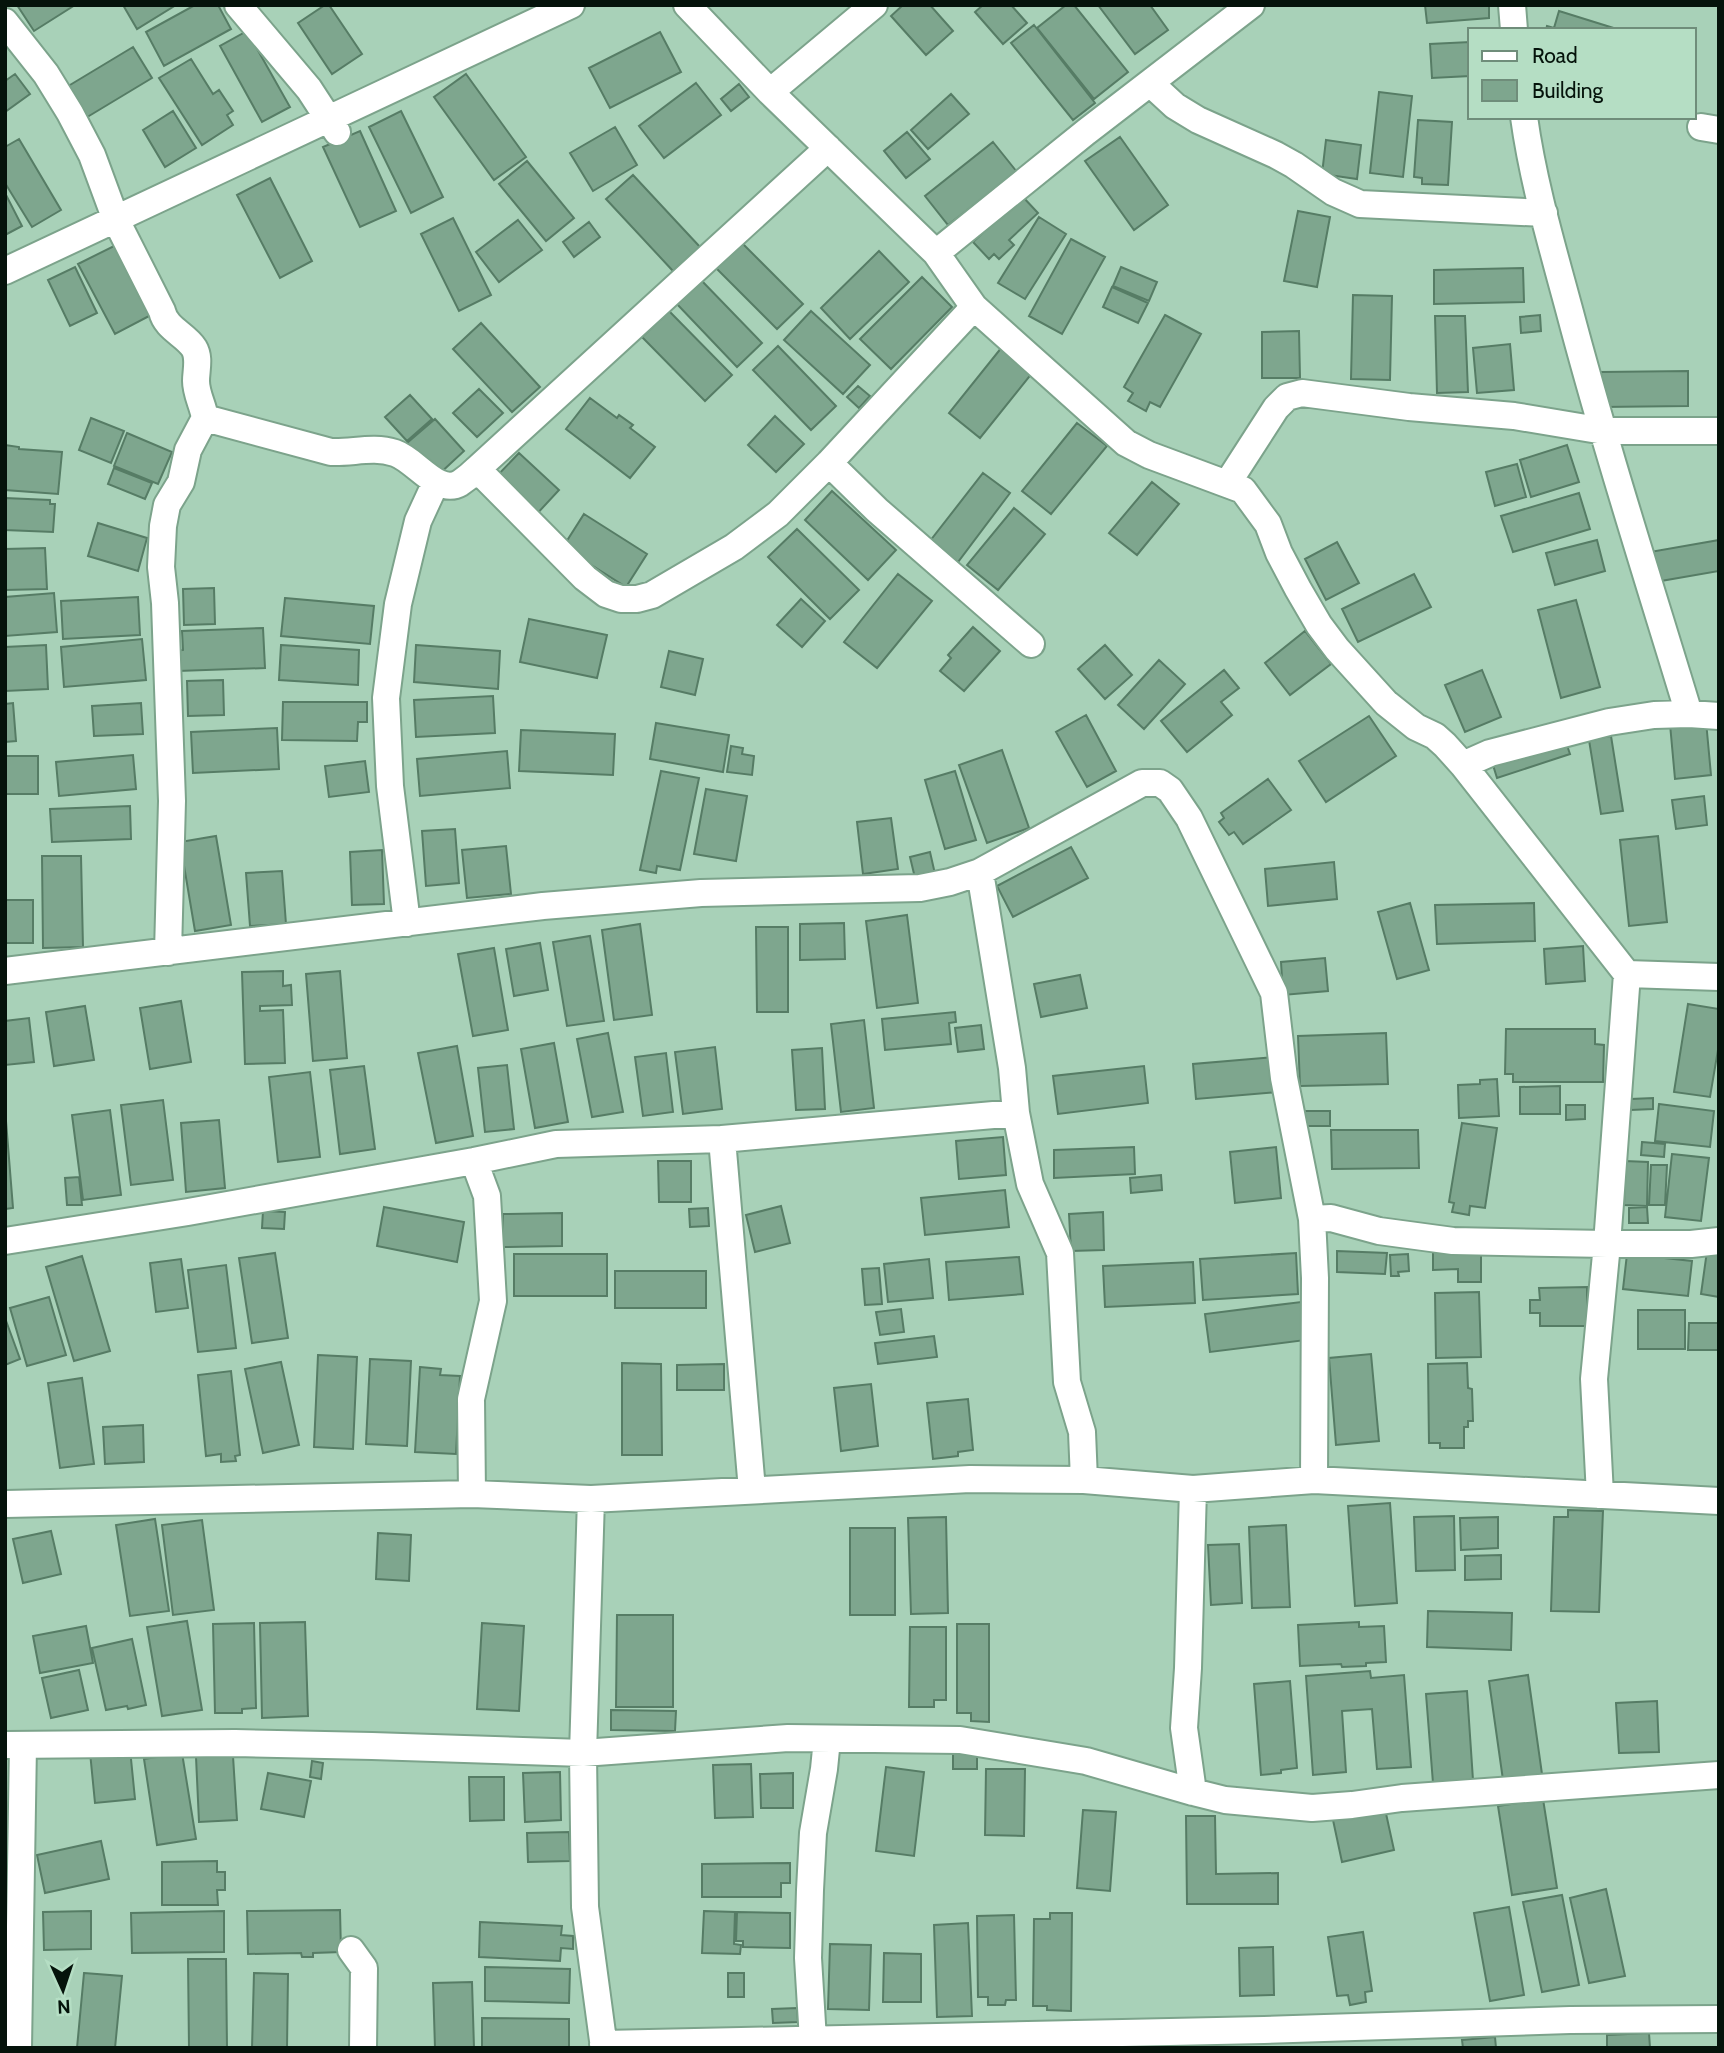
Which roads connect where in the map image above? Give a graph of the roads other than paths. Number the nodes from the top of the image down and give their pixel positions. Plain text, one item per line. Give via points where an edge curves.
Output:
1 (239, 5) edge
2 (571, 5) edge
3 (687, 5) edge
4 (874, 5) edge
5 (1251, 5) edge
6 (1512, 5) edge
7 (5, 22) edge
8 (1514, 28) edge
9 (1150, 83) junction
10 (770, 92) junction
11 (1524, 119) edge
12 (334, 126) junction
13 (828, 148) junction
14 (1544, 213) junction
15 (116, 220) junction
16 (936, 253) junction
17 (5, 271) edge
18 (974, 307) junction
19 (205, 418) junction
20 (1604, 430) junction
21 (1719, 431) edge
22 (830, 463) junction
23 (477, 469) junction
24 (436, 482) junction
25 (1227, 484) junction
26 (1031, 645) dead end
27 (1689, 714) junction
28 (1719, 716) edge
29 (1463, 765) junction
30 (980, 872) junction
31 (407, 923) junction
32 (168, 952) junction
33 (5, 971) edge
34 (1627, 974) junction
35 (1719, 976) edge
36 (1016, 1113) junction
37 (722, 1139) junction
38 (474, 1161) junction
39 (1312, 1219) junction
40 (5, 1241) edge
41 (1719, 1241) edge
42 (1606, 1244) junction
43 (1084, 1480) junction
44 (1314, 1480) junction
45 (1193, 1489) junction
46 (752, 1490) junction
47 (471, 1494) junction
48 (1600, 1495) junction
49 (591, 1499) junction
50 (1719, 1501) edge
51 (5, 1504) edge
52 (827, 1739) junction
53 (14, 1745) edge
54 (583, 1753) junction
55 (1719, 1775) edge
56 (1193, 1793) junction
57 (351, 1950) dead end
58 (1719, 2019) edge
59 (813, 2040) junction
60 (604, 2046) edge
61 (18, 2048) edge
62 (363, 2048) edge

1 - 12 street
2 - 12 street
3 - 10 street
4 - 10 street
5 - 9 street
6 - 8 street
7 - 15 street via 70,113 92,155
9 - 14 street via 1198,120 1276,155 1332,192 1360,204
9 - 16 street
10 - 13 street
11 - 14 street
12 - 15 street
13 - 16 street
13 - 23 street
14 - 20 street
15 - 17 street
15 - 19 street via 164,319 194,347 198,396
16 - 18 street
18 - 22 street
18 - 25 street via 1126,443
19 - 24 street via 331,452 368,449 395,453
19 - 32 street via 188,450 181,482 167,505 160,567 172,801
20 - 21 street
20 - 25 street via 1302,393 1287,397 1276,408
20 - 27 street
22 - 23 street via 734,547 670,586 637,599 606,594 585,578
22 - 26 street
23 - 24 street via 455,485
24 - 31 street via 418,521 397,604 386,698 390,786
25 - 29 street via 1243,490 1268,524 1298,589 1337,649 1386,703 1446,745
27 - 28 street
27 - 29 street via 1609,722 1490,753
29 - 34 street
30 - 31 street via 920,888 701,892
30 - 36 street
30 - 39 street via 1142,783 1160,783 1170,790 1189,818 1274,993 1284,1078
31 - 32 street
32 - 33 street
34 - 35 street
34 - 42 street
36 - 37 street
36 - 43 street via 1030,1184 1060,1253 1066,1382 1082,1432
37 - 38 street via 556,1144
37 - 46 street
38 - 40 street
38 - 47 street via 487,1196 492,1301 471,1399
39 - 42 street via 1453,1241
39 - 44 street
41 - 42 street
42 - 48 street via 1594,1378
43 - 45 street
43 - 46 street via 970,1479
44 - 45 street
44 - 48 street
45 - 56 street via 1184,1728
46 - 49 street
47 - 49 street
47 - 51 street
48 - 50 street
49 - 54 street
52 - 54 street
52 - 56 street via 960,1740 1086,1761
52 - 59 street via 810,1890
53 - 54 street via 235,1743
53 - 61 street
54 - 60 street via 585,1907
55 - 56 street via 1311,1808
57 - 62 street via 364,1968
58 - 59 street
59 - 60 street

